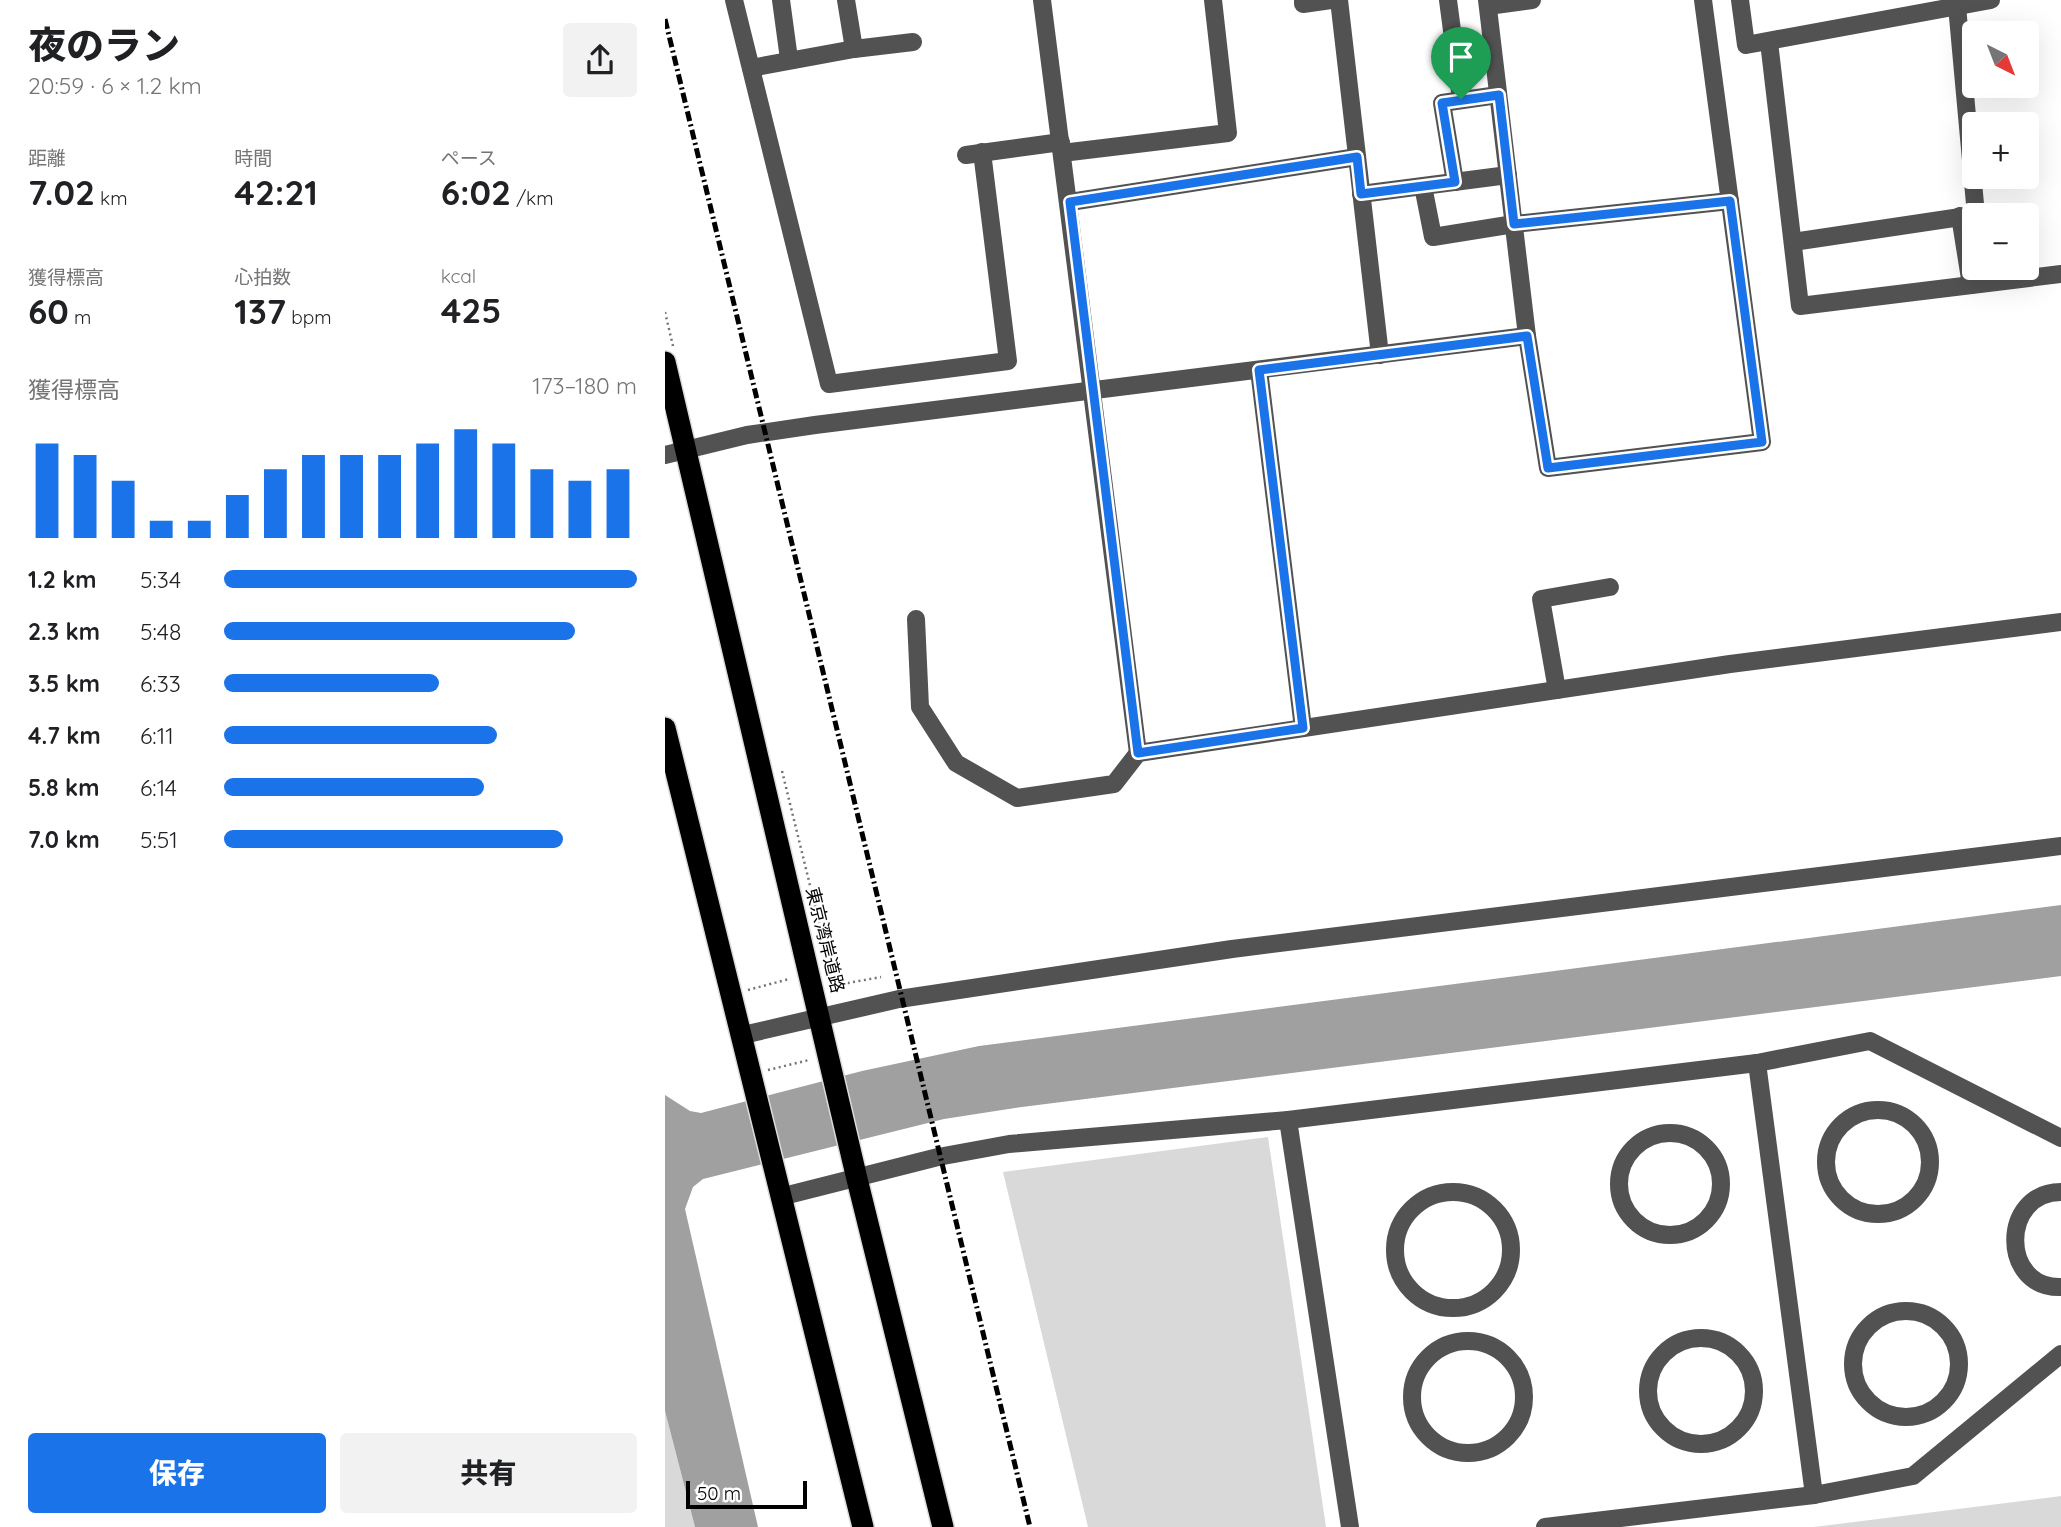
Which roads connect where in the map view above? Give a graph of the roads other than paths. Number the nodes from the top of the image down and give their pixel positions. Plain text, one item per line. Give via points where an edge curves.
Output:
1 (734, 0) edge
2 (781, 0) edge
3 (846, 0) edge
4 (1042, 0) edge
5 (1213, 0) edge
6 (1303, 0) edge
7 (1331, 0) edge
8 (1339, 0) edge
9 (1448, 0) edge
10 (1532, 0) edge
11 (1703, 0) edge
12 (1740, 0) edge
13 (1991, 0) edge
14 (1487, 3) edge
15 (1957, 6) junction
16 (913, 42) dead end
17 (1769, 42) junction
18 (854, 49) junction
19 (789, 59) junction
20 (751, 68) junction
21 (1499, 95) junction
22 (1461, 99) junction
23 (1061, 148) junction
24 (1357, 157) junction
25 (1508, 175) junction
26 (1455, 182) junction
27 (1423, 186) junction
28 (1361, 194) junction
29 (1730, 201) junction
30 (1070, 202) junction
31 (1969, 203) edge
32 (1962, 217) edge
33 (1514, 224) junction
34 (1793, 242) junction
35 (2061, 274) edge
36 (1971, 280) edge
37 (1971, 285) junction
38 (1527, 336) junction
39 (1380, 355) junction
40 (665, 362) edge
41 (1259, 370) junction
42 (1091, 390) junction
43 (687, 449) junction
44 (665, 455) edge
45 (1610, 587) dead end
46 (916, 619) dead end
47 (2061, 622) edge
48 (1557, 690) junction
49 (1303, 728) junction
50 (665, 729) edge
51 (1138, 753) junction
52 (2061, 846) edge
53 (820, 1017) junction
54 (743, 1035) junction
55 (1757, 1063) junction
56 (1288, 1119) junction
57 (2061, 1138) edge
58 (1929, 1173) joint
59 (857, 1179) junction
60 (2061, 1192) edge
61 (781, 1197) junction
62 (1717, 1206) joint
63 (1503, 1279) joint
64 (2061, 1287) edge
65 (2061, 1354) edge
66 (1955, 1384) joint
67 (1750, 1412) joint
68 (1516, 1426) joint
69 (1814, 1495) junction
70 (863, 1527) edge
71 (943, 1527) edge
72 (1350, 1527) edge
73 (1545, 1527) edge

1 - 20 street
2 - 19 street
3 - 18 street
4 - 23 street
5 - 23 street via 1228,133
6 - 7 street via 1303,4
8 - 24 street
9 - 22 street
10 - 14 street
11 - 29 street
12 - 17 street via 1746,45
13 - 15 street
14 - 21 street
15 - 17 street
15 - 31 street
16 - 18 street
17 - 34 street
18 - 19 street
19 - 20 street
20 - 23 street via 829,384 1008,361 974,153
21 - 22 street
21 - 25 street
22 - 26 street via 1442,103
23 - 30 street
24 - 28 street
24 - 30 street
25 - 26 street
25 - 33 street
26 - 27 street
27 - 28 street
27 - 33 street via 1433,237
28 - 39 street
29 - 33 street
29 - 38 street via 1762,442 1548,468
30 - 42 street
32 - 34 street
33 - 38 street
34 - 37 street via 1800,306
35 - 37 street
36 - 37 street
38 - 39 street
39 - 41 street
40 - 43 highway, 東京湾岸道路
41 - 42 street
41 - 49 street
42 - 43 street via 815,425
42 - 51 street
43 - 44 street
43 - 53 highway, 東京湾岸道路 via 819,970
45 - 48 street via 1541,599
46 - 51 street via 920,707 956,764 1017,798 1114,784
47 - 48 street
48 - 49 street
49 - 51 street
50 - 54 highway
52 - 53 street via 1232,948 899,999
53 - 54 street
53 - 59 highway, 東京湾岸道路
54 - 61 highway
55 - 56 street
55 - 57 street via 1870,1041
55 - 69 street
56 - 59 street via 1009,1144
56 - 72 street
58 - 58 street via 1910,1203 1877,1215 1859,1211 1836,1193 1828,1177 1826,1154 1833,1136 1856,1115 1892,1112 1914,1124 1925,1138
59 - 61 street
59 - 71 highway, 東京湾岸道路
60 - 64 street via 2038,1198 2021,1213 2013,1245 2028,1274 2040,1283
61 - 70 highway
62 - 62 street via 1692,1231 1654,1234 1628,1214 1620,1198 1620,1172 1640,1143 1656,1135 1674,1133 1700,1142 1713,1155 1720,1172 1722,1190
63 - 63 street via 1490,1294 1453,1308 1435,1306 1417,1296 1400,1275 1395,1255 1402,1221 1420,1201 1439,1193 1459,1192 1487,1203 1508,1231 1511,1252
65 - 69 street via 1913,1476
66 - 66 street via 1945,1400 1930,1411 1912,1417 1893,1416 1876,1409 1856,1384 1855,1347 1874,1320 1904,1310 1922,1313 1939,1321 1957,1348
67 - 67 street via 1725,1438 1707,1444 1676,1438 1661,1427 1648,1398 1654,1366 1665,1351 1692,1338 1711,1338 1728,1345 1750,1369 1754,1387
68 - 68 street via 1503,1441 1486,1450 1448,1450 1431,1440 1418,1424 1412,1405 1417,1373 1428,1357 1444,1346 1476,1341 1494,1347 1519,1374 1524,1393
69 - 73 street

